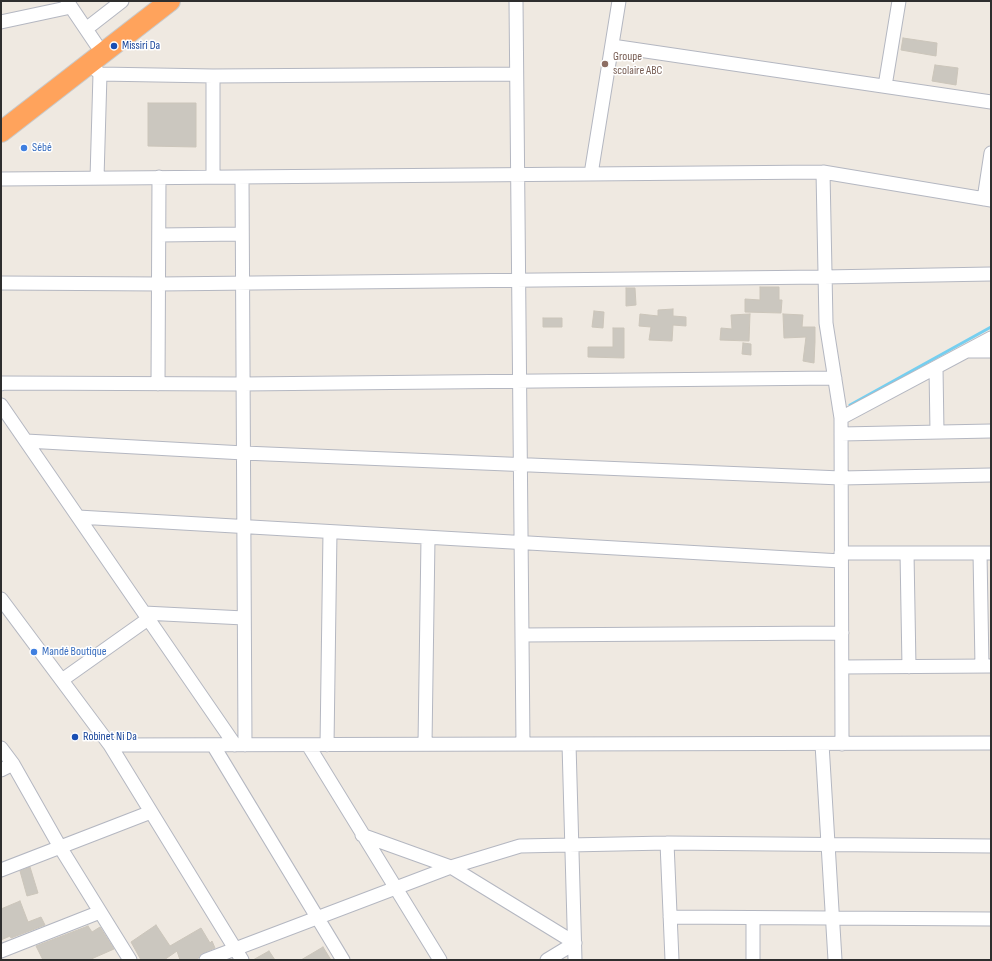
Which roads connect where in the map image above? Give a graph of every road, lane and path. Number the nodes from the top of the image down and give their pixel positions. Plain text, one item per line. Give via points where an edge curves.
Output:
1 (122, 1) edge
2 (150, 1) edge
3 (170, 1) edge
4 (516, 1) edge
5 (618, 1) edge
6 (899, 1) edge
7 (69, 4) edge
8 (1, 22) edge
9 (612, 46) junction
10 (93, 53) junction
11 (516, 74) junction
12 (213, 76) junction
13 (885, 86) junction
14 (991, 102) edge
15 (1, 119) edge
16 (1, 132) edge
17 (991, 154) edge
18 (823, 172) junction
19 (517, 174) junction
20 (591, 174) junction
21 (213, 177) junction
22 (242, 177) junction
23 (97, 178) junction
24 (159, 178) junction
25 (1, 179) edge
26 (988, 199) edge
27 (242, 234) junction
28 (159, 235) junction
29 (991, 274) edge
30 (824, 278) junction
31 (518, 280) junction
32 (1, 283) edge
33 (242, 283) junction
34 (159, 284) junction
35 (991, 338) edge
36 (968, 351) junction
37 (991, 351) edge
38 (936, 368) junction
39 (834, 378) junction
40 (519, 381) junction
41 (1, 384) edge
42 (158, 384) junction
43 (243, 384) junction
44 (1, 405) edge
45 (841, 418) junction
46 (991, 431) edge
47 (937, 432) junction
48 (841, 434) junction
49 (26, 441) junction
50 (244, 453) junction
51 (520, 465) junction
52 (991, 475) edge
53 (841, 478) junction
54 (78, 517) junction
55 (244, 527) junction
56 (330, 532) junction
57 (428, 538) junction
58 (522, 543) junction
59 (907, 553) junction
60 (986, 553) edge
61 (841, 557) junction
62 (1, 599) edge
63 (146, 616) junction
64 (244, 618) junction
65 (842, 633) junction
66 (522, 635) junction
67 (986, 666) edge
68 (842, 667) junction
69 (909, 667) junction
70 (62, 680) junction
71 (991, 743) edge
72 (425, 744) junction
73 (523, 744) junction
74 (569, 744) junction
75 (822, 744) junction
76 (842, 744) junction
77 (110, 745) junction
78 (213, 745) junction
79 (240, 745) junction
80 (308, 745) junction
81 (327, 745) junction
82 (1, 748) edge
83 (13, 764) junction
84 (1, 770) edge
85 (151, 812) junction
86 (362, 835) junction
87 (667, 843) junction
88 (828, 844) junction
89 (572, 845) junction
90 (991, 846) edge
91 (60, 847) junction
92 (451, 867) junction
93 (1, 870) edge
94 (396, 888) junction
95 (100, 912) junction
96 (318, 917) junction
97 (670, 917) junction
98 (753, 918) junction
99 (832, 918) junction
100 (991, 919) edge
101 (575, 943) junction
102 (1, 951) edge
103 (239, 954) edge
104 (130, 960) edge
105 (206, 960) edge
106 (343, 960) edge
107 (440, 960) edge
108 (547, 960) edge
109 (575, 960) edge
110 (672, 960) edge
111 (754, 960) edge
112 (835, 960) edge

1 - 10 street
2 - 10 highway
3 - 10 highway
4 - 11 street
5 - 9 street
6 - 13 street
7 - 8 street
7 - 10 street
9 - 13 street
9 - 20 street
10 - 12 street
10 - 15 highway
10 - 16 highway
10 - 23 street
11 - 12 street
11 - 19 street
12 - 21 street
13 - 14 street
17 - 26 street
18 - 20 street
18 - 26 street
18 - 30 street
19 - 20 street
19 - 22 street
19 - 31 street
21 - 22 street
21 - 24 street
22 - 27 street
23 - 24 street
23 - 25 street
24 - 28 street
27 - 28 street
27 - 33 street
28 - 34 street
29 - 30 street
30 - 31 street
30 - 39 street via 826,323
31 - 33 street
31 - 40 street
32 - 34 street
33 - 34 street
33 - 43 street
34 - 42 street
35 - 36 street
36 - 37 street
36 - 38 street
38 - 45 street
38 - 47 street
39 - 40 street
39 - 45 street
40 - 43 street
40 - 51 street
41 - 42 street
42 - 43 street
43 - 50 street
44 - 49 street
45 - 48 street
46 - 47 street
47 - 48 street
48 - 53 street
49 - 50 street
49 - 54 street
50 - 51 street
50 - 55 street
51 - 53 street
51 - 58 street
52 - 53 street
53 - 61 street
54 - 55 street
54 - 63 street
55 - 56 street
55 - 64 street
56 - 57 street
56 - 81 street
57 - 58 street
57 - 72 street
58 - 61 street
58 - 66 street
59 - 60 street
59 - 61 street
59 - 69 street
60 - 67 street
61 - 65 street
62 - 70 street
63 - 64 street
63 - 70 street
63 - 79 street
64 - 79 street
65 - 66 street
65 - 68 street
66 - 73 street
67 - 69 street
68 - 69 street
68 - 76 street
70 - 77 street
71 - 76 street
72 - 73 street
72 - 81 street
73 - 74 street
74 - 75 street
74 - 89 street
75 - 76 street
75 - 88 street
77 - 78 street
77 - 85 street
78 - 79 street
78 - 96 street
79 - 80 street
80 - 81 street
80 - 86 street
82 - 83 street
83 - 84 street
83 - 91 street
85 - 91 street
85 - 103 street
86 - 92 street
86 - 94 street
87 - 88 street
87 - 89 street
87 - 97 street
88 - 90 street
88 - 99 street
89 - 92 street via 520,846
89 - 101 street
91 - 93 street
91 - 95 street
92 - 94 street
92 - 101 street
94 - 96 street
94 - 107 street
95 - 102 street
95 - 104 street
96 - 103 street
96 - 106 street
97 - 98 street
97 - 110 street
98 - 99 street
98 - 111 street
99 - 100 street
99 - 112 street
101 - 108 street
101 - 109 street
103 - 105 street

